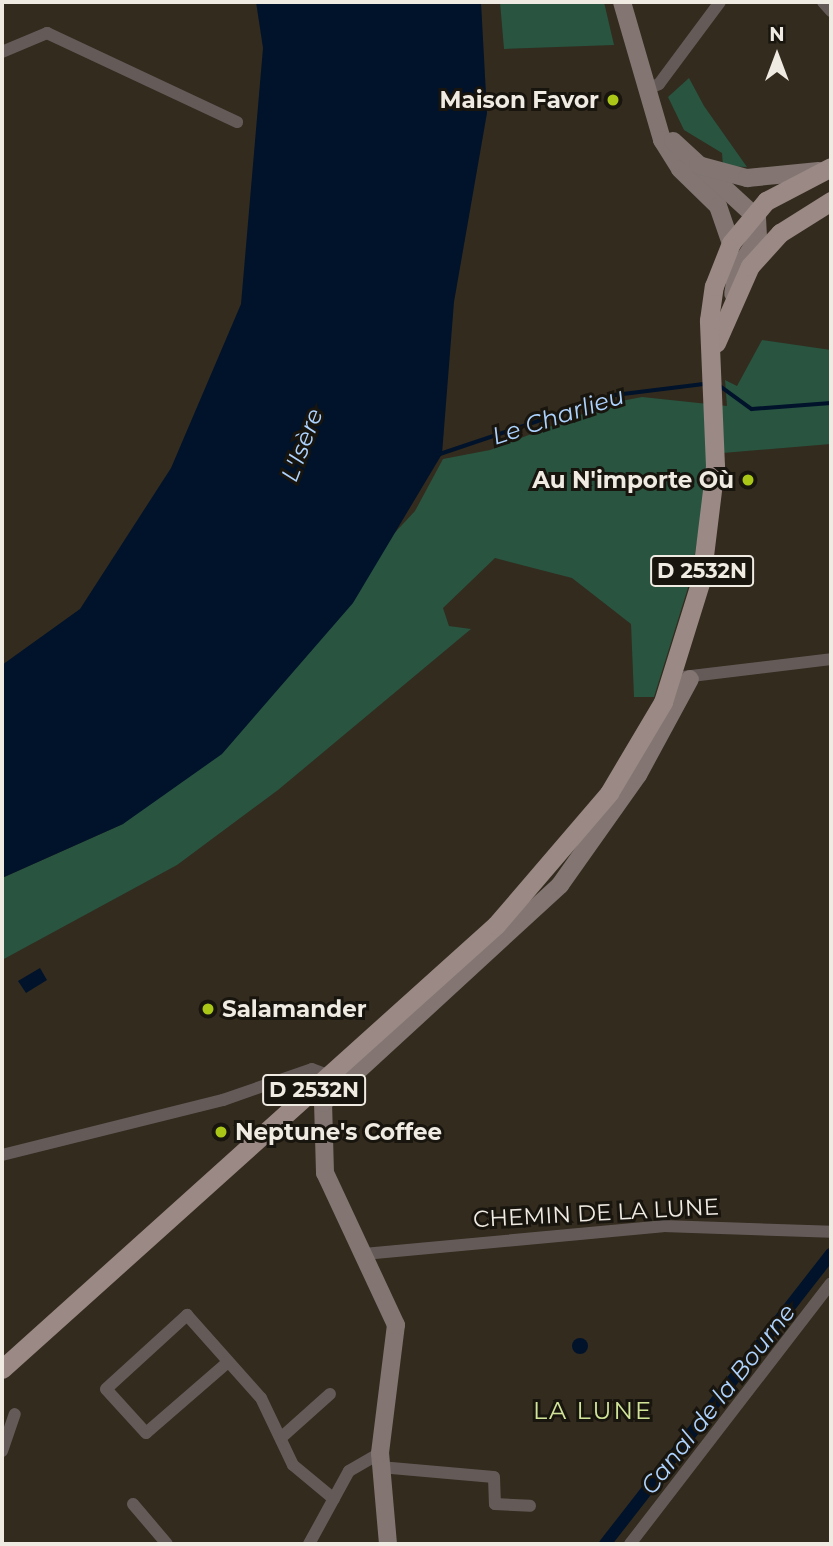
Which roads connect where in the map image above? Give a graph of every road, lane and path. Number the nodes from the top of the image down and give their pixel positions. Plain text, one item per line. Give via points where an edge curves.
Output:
1 (622, 2) edge
2 (720, 2) edge
3 (823, 2) edge
4 (831, 10) edge
5 (2, 52) edge
6 (648, 98) junction
7 (237, 122) dead end
8 (692, 163) junction
9 (825, 169) edge
10 (831, 201) edge
11 (755, 212) junction
12 (731, 243) junction
13 (733, 295) junction
14 (714, 372) junction
15 (831, 659) edge
16 (682, 676) junction
17 (330, 1076) junction
18 (2, 1155) edge
19 (831, 1232) edge
20 (364, 1254) junction
21 (831, 1283) edge
22 (228, 1362) junction
23 (2, 1369) edge
24 (330, 1394) dead end
25 (15, 1414) dead end
26 (283, 1436) junction
27 (2, 1451) edge
28 (380, 1460) junction
29 (334, 1499) junction
30 (133, 1504) dead end
31 (530, 1506) dead end
32 (167, 1544) edge
33 (309, 1544) edge
34 (388, 1544) edge
35 (630, 1544) edge

1 - 6 street
2 - 6 street
3 - 4 street
5 - 7 street via 47,33
6 - 8 street
6 - 12 street via 680,169 723,214
8 - 9 street via 747,178
8 - 11 street
9 - 11 main road, D 2532N
10 - 13 main road, D 2532N via 780,233
11 - 12 main road, D 2532N
11 - 13 street, D 2532N via 758,237 737,271
12 - 14 main road, D 2532N via 710,302
13 - 14 main road, D 2532N
14 - 16 main road, D 2532N via 716,433 706,549
15 - 16 street
16 - 17 main road, D 2532N via 628,765 551,869
16 - 20 street via 638,775 561,884 323,1103 325,1173
17 - 18 street via 312,1069 223,1100
17 - 23 main road, D 2532N
19 - 20 street, CHEMIN DE LA LUNE via 663,1226
20 - 28 street via 396,1325
21 - 35 street
22 - 22 street via 187,1315 106,1389 146,1433
22 - 26 street via 261,1398
24 - 26 street
25 - 27 street
26 - 29 street via 293,1465
28 - 29 street via 349,1471
28 - 31 street via 494,1477 495,1504
28 - 34 street
29 - 33 street
30 - 32 street

